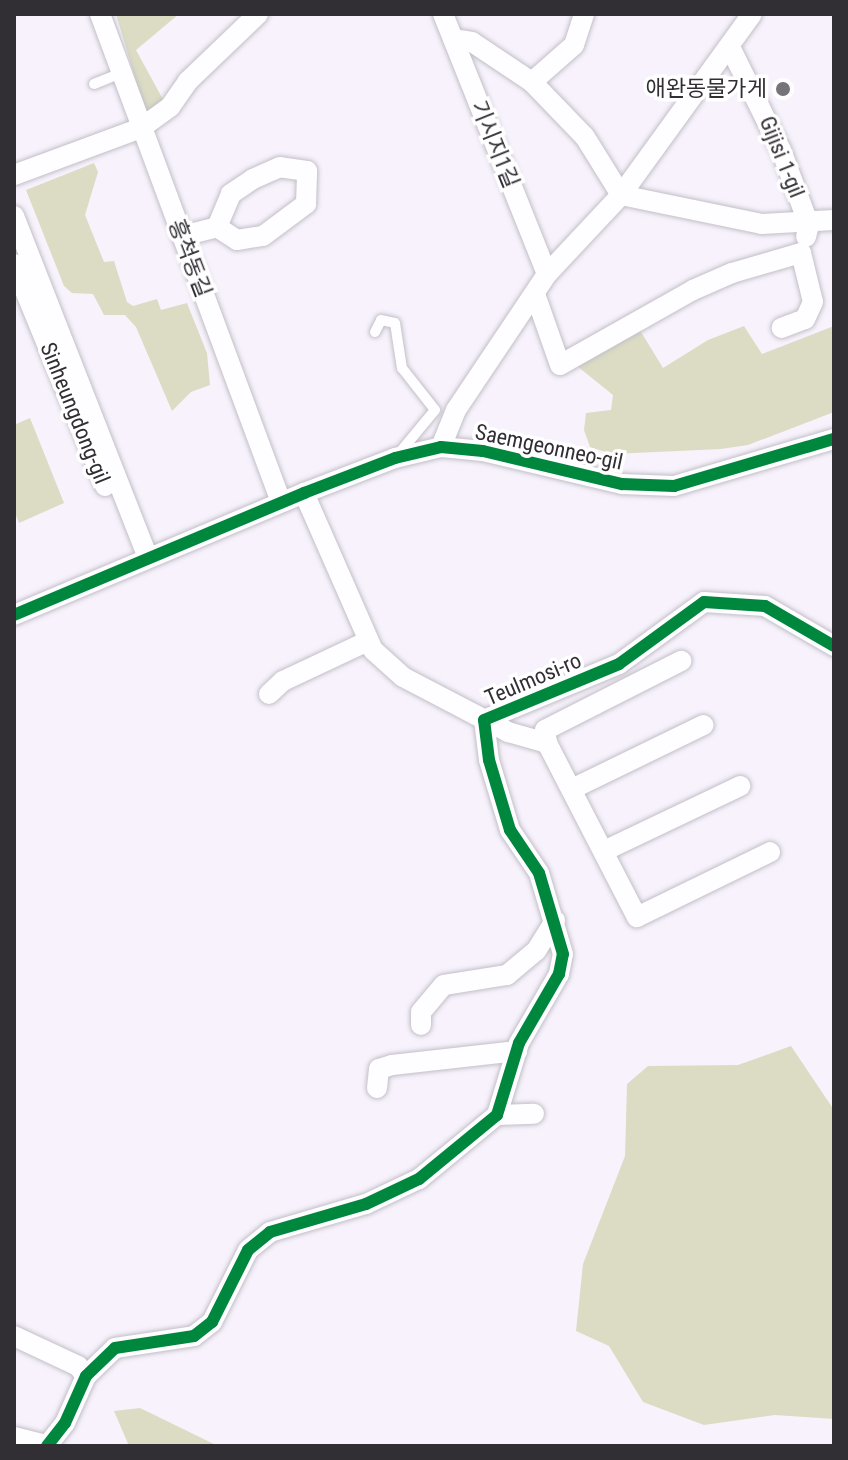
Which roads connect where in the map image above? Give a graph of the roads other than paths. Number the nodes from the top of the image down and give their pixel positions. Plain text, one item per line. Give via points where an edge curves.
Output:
1 (100, 14) edge
2 (258, 14) edge
3 (584, 14) edge
4 (752, 14) edge
5 (440, 15) edge
6 (453, 39) junction
7 (730, 47) junction
8 (121, 73) junction
9 (532, 82) junction
10 (94, 84) dead end
11 (141, 128) junction
12 (20, 173) edge
13 (621, 195) junction
14 (14, 216) edge
15 (834, 220) edge
16 (809, 225) junction
17 (217, 227) junction
18 (182, 236) junction
19 (801, 253) junction
20 (14, 264) edge
21 (547, 274) junction
22 (535, 294) junction
23 (782, 328) dead end
24 (375, 332) dead end
25 (834, 439) edge
26 (441, 447) junction
27 (395, 458) junction
28 (304, 493) junction
29 (281, 502) junction
30 (141, 561) junction
31 (14, 615) edge
32 (368, 641) junction
33 (832, 649) edge
34 (681, 661) dead end
35 (269, 694) dead end
36 (484, 720) junction
37 (704, 725) dead end
38 (547, 743) junction
39 (740, 786) dead end
40 (574, 788) junction
41 (604, 851) junction
42 (770, 852) dead end
43 (555, 920) junction
44 (421, 1025) dead end
45 (517, 1051) junction
46 (377, 1088) dead end
47 (534, 1114) dead end
48 (497, 1115) junction
49 (14, 1336) edge
50 (86, 1376) junction
51 (14, 1437) edge
52 (48, 1446) edge

1 - 8 street, 흥척동길
2 - 11 street via 188,81 170,107
3 - 9 street via 574,45
4 - 7 street
5 - 6 street, 기시지1길
6 - 9 street via 472,42
6 - 21 street, 기시지1길
7 - 13 street
7 - 16 street, Gijisi 1-gil via 781,150
8 - 10 lane
8 - 11 street, 흥척동길
9 - 13 street via 585,137
11 - 12 street
11 - 18 street, 흥척동길
13 - 16 street, Gijisi 1-gil via 762,224
13 - 21 street
14 - 30 street
15 - 16 street, Gijisi 1-gil
16 - 19 street
17 - 17 street via 237,240 263,236 288,221 306,204 307,171 280,167 253,179 231,194
17 - 18 street
18 - 29 street, 흥척동길
19 - 22 street via 693,290 560,365
19 - 23 street via 813,302 805,319
20 - 30 street, Sinheungdong-gil
21 - 22 street
22 - 26 street via 456,410
24 - 27 lane via 381,320 395,323 402,368 435,410
25 - 26 street, Saemgeonneo-gil via 674,486 622,484 483,451
26 - 27 street
27 - 28 street
28 - 29 street
28 - 32 street, Teulmosi-ro
29 - 30 street
30 - 31 street
32 - 35 street via 283,681
32 - 36 street, Teulmosi-ro via 403,677
33 - 36 street, Teulmosi-ro via 765,606 704,602 619,664
34 - 38 street via 545,730
36 - 38 street
36 - 43 street, Teulmosi-ro via 489,760 510,830 539,873
37 - 40 street
38 - 40 street
39 - 41 street
40 - 41 street
41 - 42 street via 637,917
43 - 44 street via 536,951 507,975 455,980 438,990 421,1012
43 - 45 street, Teulmosi-ro via 563,954 559,974 529,1020
45 - 46 street via 392,1065 379,1069
45 - 48 street, Teulmosi-ro
47 - 48 street
48 - 50 street via 419,1179 366,1204 270,1232 248,1250 212,1322 194,1336 115,1348
49 - 50 street via 78,1366
50 - 52 street
51 - 52 street

